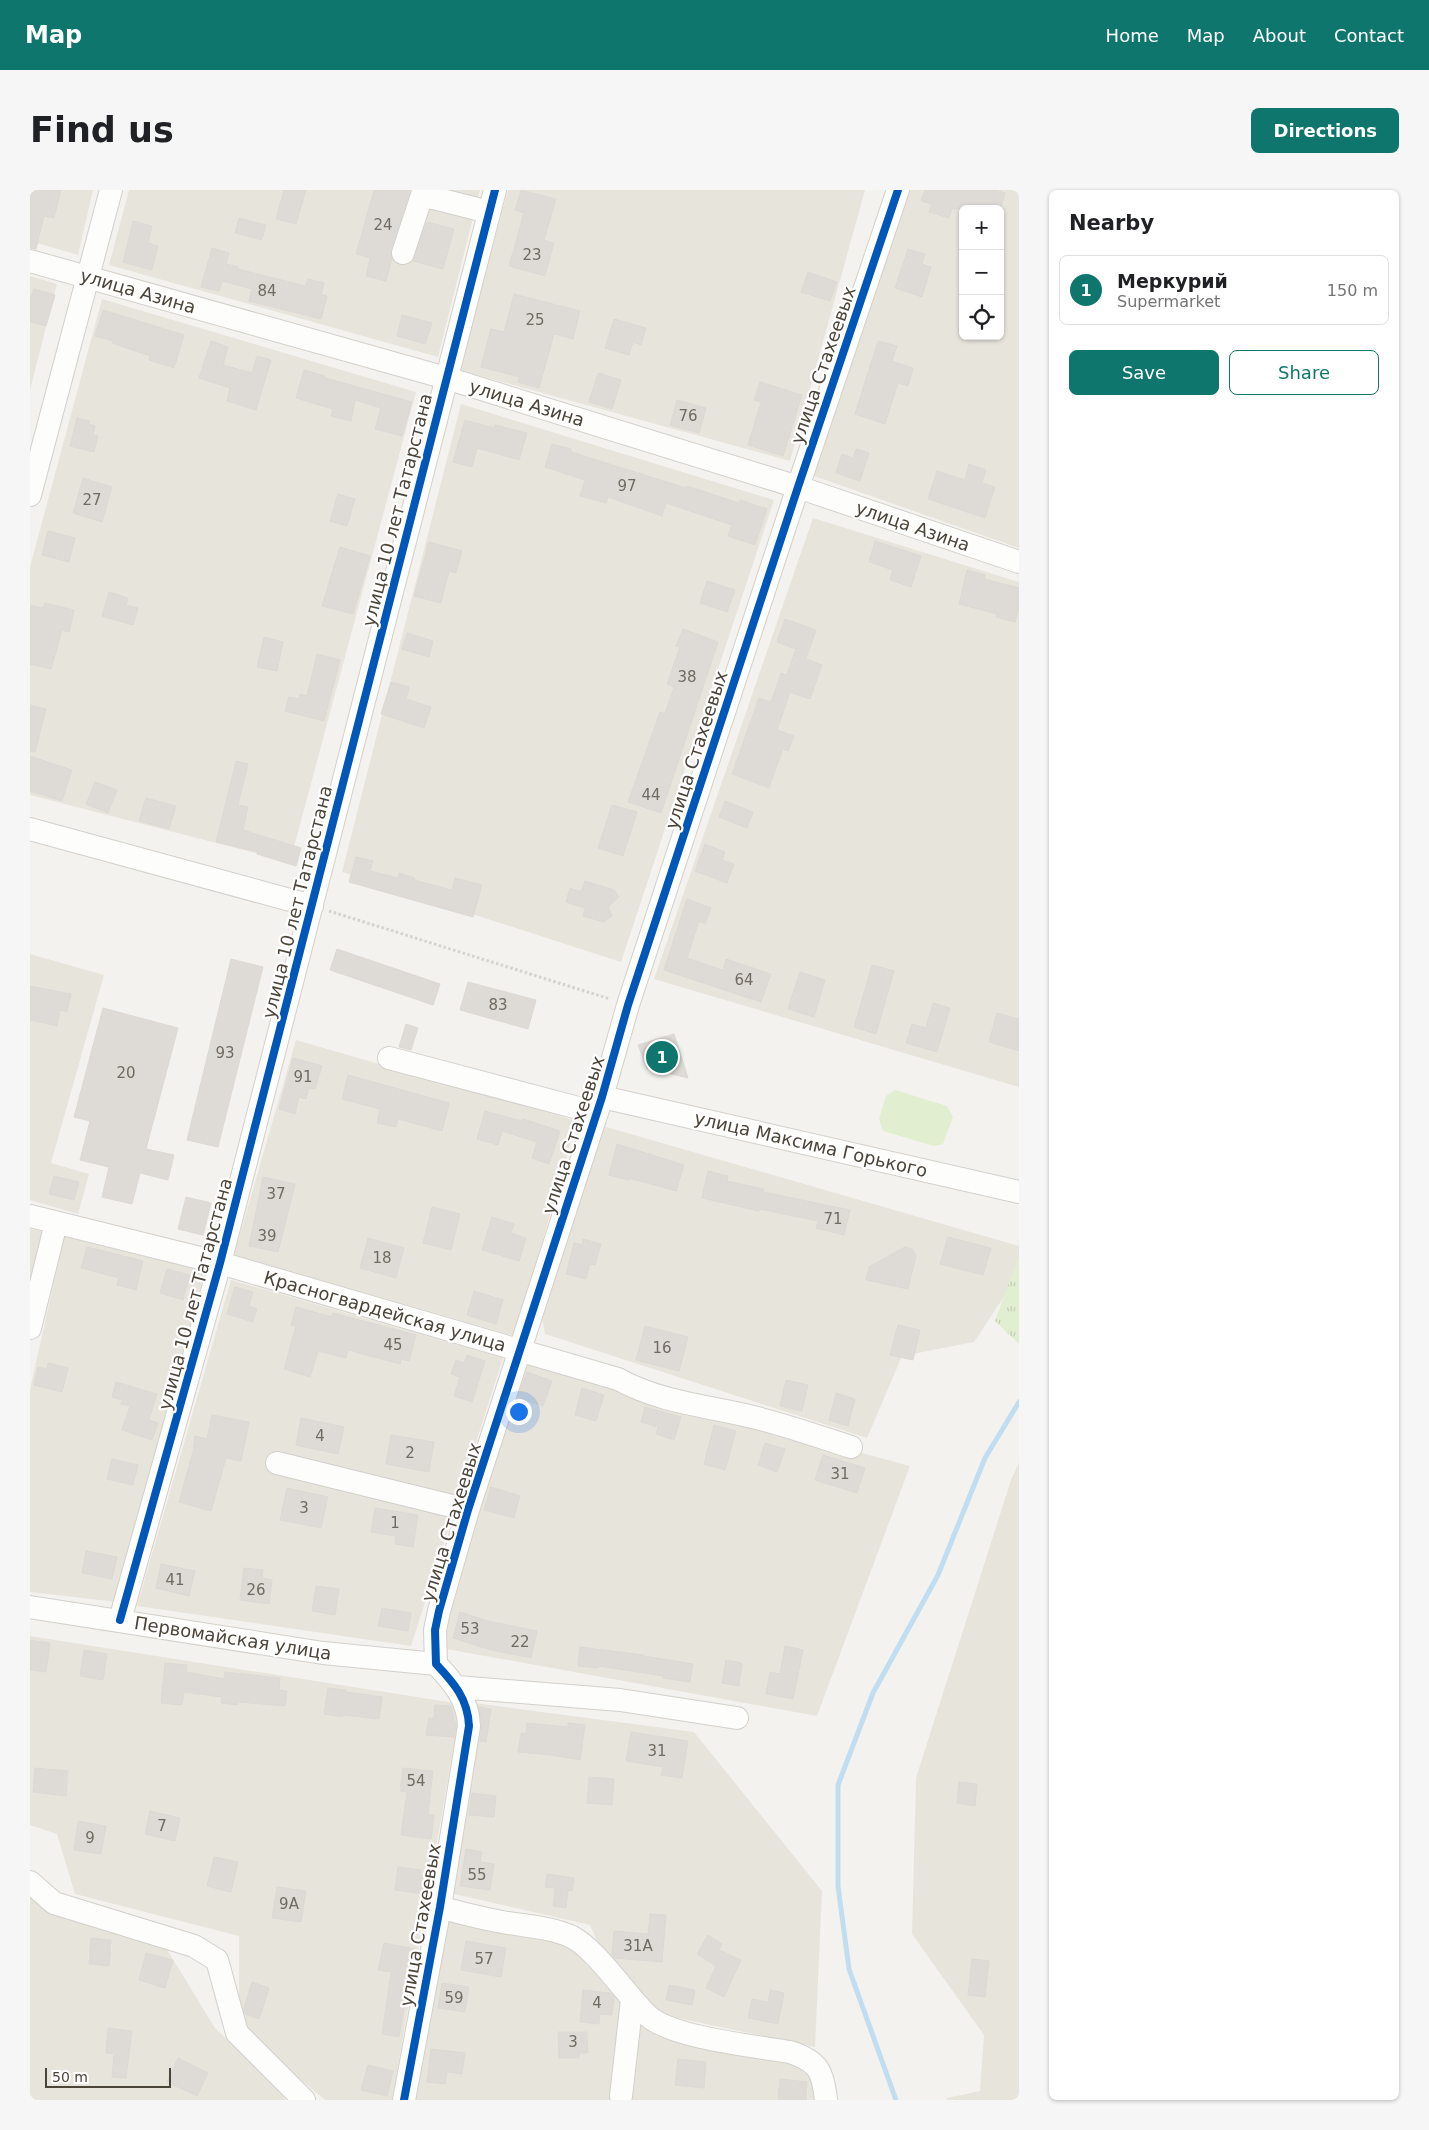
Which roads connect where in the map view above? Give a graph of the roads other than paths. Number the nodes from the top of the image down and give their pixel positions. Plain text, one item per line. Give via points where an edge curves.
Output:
1 (111, 190) edge
2 (495, 190) edge
3 (898, 190) edge
4 (490, 212) junction
5 (403, 253) dead end
6 (30, 261) edge
7 (88, 277) junction
8 (446, 378) junction
9 (798, 487) junction
10 (30, 495) edge
11 (1019, 562) edge
12 (30, 829) edge
13 (312, 906) junction
14 (389, 1058) dead end
15 (600, 1105) junction
16 (1019, 1192) edge
17 (30, 1216) edge
18 (56, 1223) junction
19 (220, 1263) junction
20 (30, 1328) edge
21 (519, 1350) junction
22 (852, 1447) dead end
23 (277, 1464) dead end
24 (468, 1510) junction
25 (30, 1607) edge
26 (120, 1620) junction
27 (436, 1664) junction
28 (457, 1687) junction
29 (737, 1718) dead end
30 (30, 1882) edge
31 (440, 1907) junction
32 (632, 2000) junction
33 (621, 2096) dead end
34 (304, 2100) edge
35 (404, 2100) edge
36 (826, 2100) edge

1 - 7 street
2 - 4 street, улица 10 лет Татарстана
3 - 9 street, улица Стахеевых
4 - 5 street via 422,195
4 - 8 street, улица 10 лет Татарстана
6 - 7 street, улица Азина
7 - 8 street, улица Азина
7 - 10 street
8 - 9 street, улица Азина
8 - 13 street, улица 10 лет Татарстана
9 - 11 street, улица Азина
9 - 15 street, улица Стахеевых via 628,1005
12 - 13 street
13 - 19 street, улица 10 лет Татарстана
14 - 15 street, улица Максима Горького
15 - 16 street, улица Максима Горького
15 - 21 street, улица Стахеевых
17 - 18 street, Красногвардейская улица
18 - 19 street, Красногвардейская улица
18 - 20 street
19 - 21 street, Красногвардейская улица
19 - 26 street, улица 10 лет Татарстана
21 - 22 street, Красногвардейская улица via 618,1379 639,1390 756,1418
21 - 24 street, улица Стахеевых
23 - 24 street
24 - 27 street, улица Стахеевых via 437,1620
25 - 26 street, Первомайская улица
26 - 27 street, Первомайская улица via 322,1653
27 - 28 street, улица Стахеевых
28 - 29 street via 620,1700
28 - 31 street, улица Стахеевых via 465,1701 469,1726
30 - 34 street via 54,1904 194,1946 217,1960 237,2033
31 - 32 street via 574,1938 591,1952
31 - 35 street, улица Стахеевых
32 - 33 street
32 - 36 street via 669,2029 806,2057 822,2076

